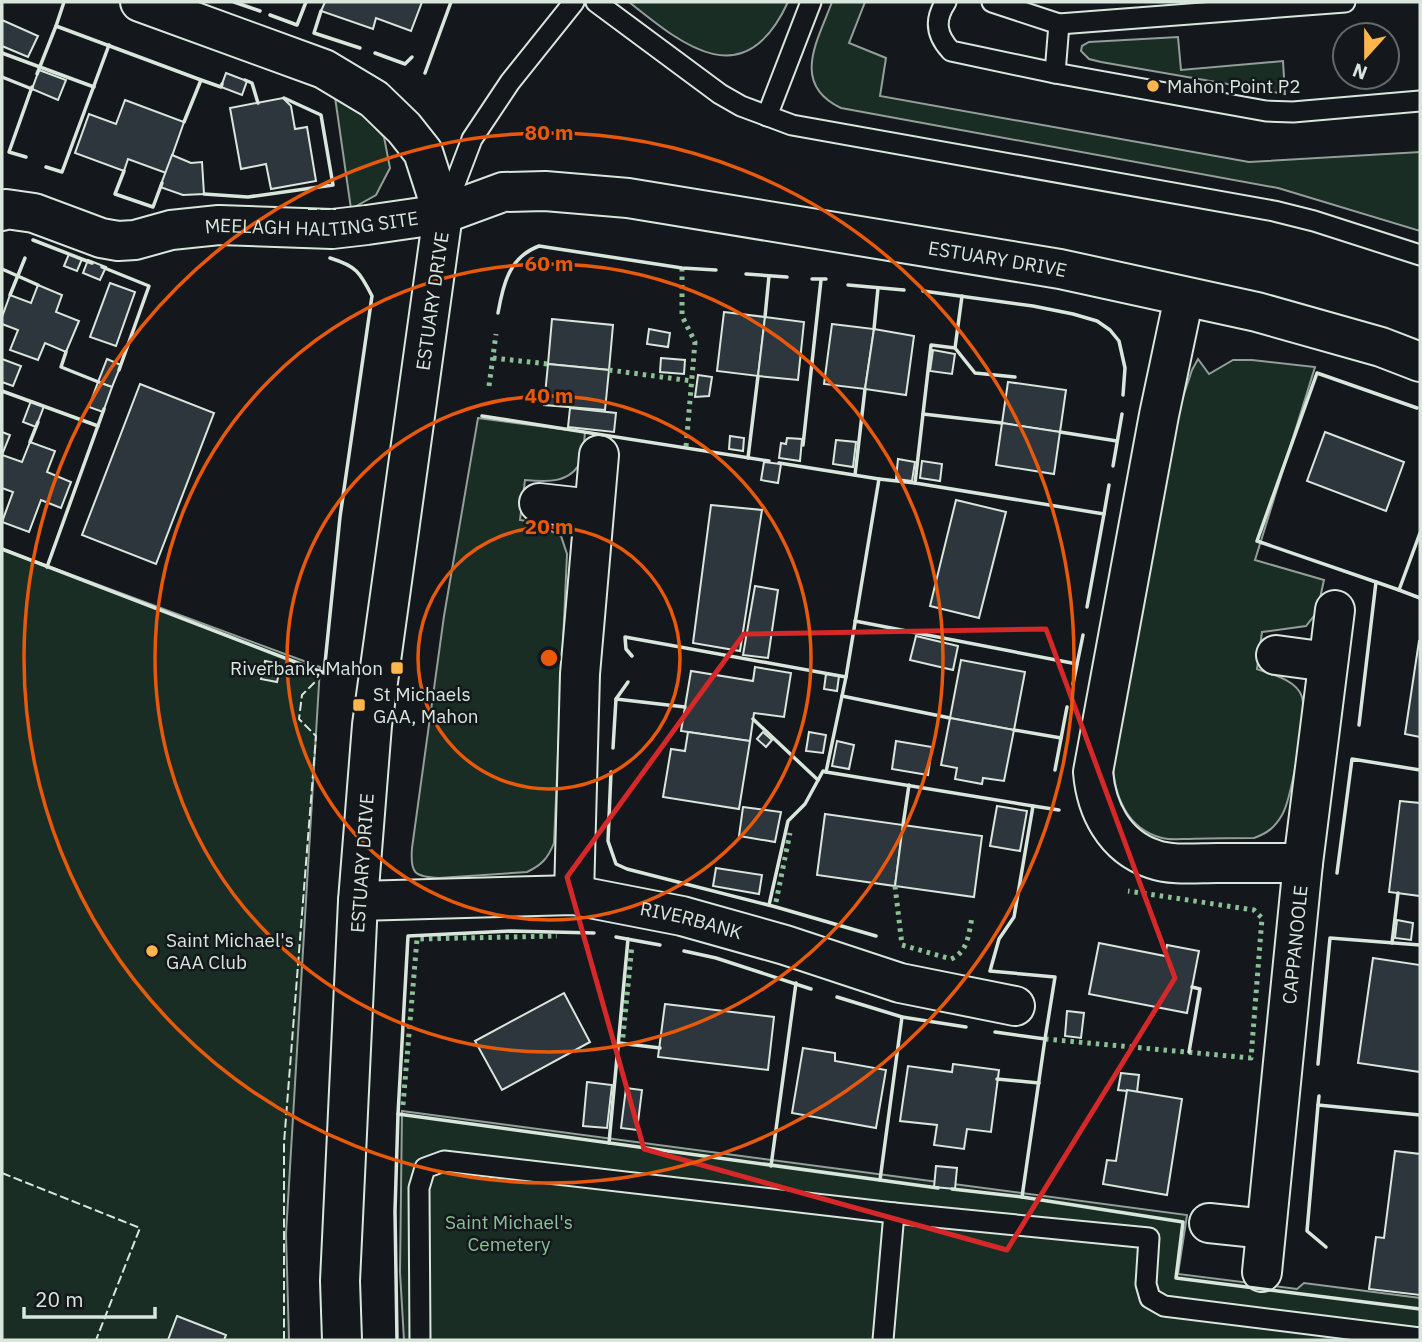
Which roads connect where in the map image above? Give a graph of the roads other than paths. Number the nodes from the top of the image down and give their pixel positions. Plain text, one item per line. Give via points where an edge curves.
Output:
1 (139, 2) edge
2 (574, 2) edge
3 (596, 2) edge
4 (811, 2) edge
5 (946, 2) edge
6 (992, 2) edge
7 (1338, 2) edge
8 (1345, 2) edge
9 (1059, 24) junction
10 (1055, 73) junction
11 (1420, 100) edge
12 (767, 117) junction
13 (2, 211) edge
14 (443, 214) junction
15 (1420, 255) edge
16 (1184, 297) junction
17 (1420, 362) edge
18 (599, 455) dead end
19 (539, 503) dead end
20 (593, 509) junction
21 (1335, 610) dead end
22 (1276, 655) dead end
23 (1328, 663) junction
24 (1303, 863) junction
25 (574, 895) junction
26 (358, 901) junction
27 (1015, 1006) dead end
28 (894, 1213) junction
29 (1209, 1223) dead end
30 (1266, 1229) junction
31 (1262, 1272) dead end
32 (1420, 1338) edge
33 (342, 1340) edge
34 (420, 1340) edge
35 (883, 1340) edge

1 - 14 street, MEELAGH HALTING SITE via 324,69 374,99 423,152
2 - 14 lane via 510,82 472,139
3 - 12 lane via 720,94
4 - 12 lane
5 - 10 lane via 937,23 951,51
6 - 9 lane
7 - 8 lane
7 - 9 lane
9 - 10 lane
10 - 11 lane via 1266,111
12 - 15 lane via 1274,211
13 - 14 street, MEELAGH HALTING SITE via 34,212 118,241 219,225 332,229
14 - 16 street, ESTUARY DRIVE via 503,192 628,198 1060,269
14 - 26 street, ESTUARY DRIVE via 372,724
16 - 17 street, ESTUARY DRIVE via 1257,312
16 - 24 street via 1093,772 1095,795 1109,825 1127,845 1153,860
18 - 20 street
19 - 20 street
20 - 25 street via 580,674
21 - 23 street, CAPPANOOLE
22 - 23 street
23 - 24 street, CAPPANOOLE
24 - 30 street, CAPPANOOLE
25 - 26 street, RIVERBANK
25 - 27 street, RIVERBANK via 676,915 900,983
26 - 33 street, ESTUARY DRIVE via 340,1280
28 - 32 lane via 1149,1238 1146,1284 1150,1298 1164,1306
28 - 34 lane via 444,1161 425,1168 419,1188
28 - 35 lane
29 - 30 street
30 - 31 street, CAPPANOOLE

